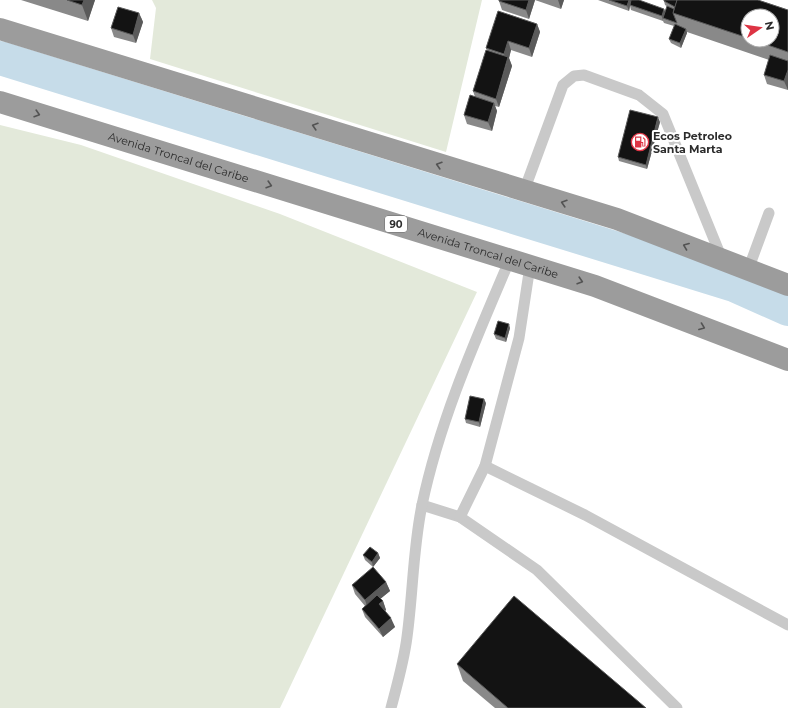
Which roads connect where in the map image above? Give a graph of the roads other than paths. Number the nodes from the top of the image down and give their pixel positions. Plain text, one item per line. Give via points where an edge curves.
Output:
1 (0, 29) edge
2 (0, 102) edge
3 (524, 190) junction
4 (769, 214) dead end
5 (722, 260) junction
6 (520, 262) junction
7 (748, 270) junction
8 (788, 285) edge
9 (788, 360) edge
10 (485, 466) junction
11 (422, 505) junction
12 (460, 518) junction
13 (788, 625) edge
14 (391, 708) edge
15 (677, 708) edge

3 -> 1 highway
2 -> 6 highway, Avenida Troncal del Caribe / 90
5 -> 3 highway via 617,219
3 - 5 lane via 563,85 574,76 584,75 639,95 663,114
4 - 7 lane
5 - 7 highway
6 -> 9 highway, Avenida Troncal del Caribe / 90 via 595,286
6 - 10 lane via 519,338
6 - 11 lane via 448,412
7 - 8 highway
10 - 12 lane
10 - 13 lane via 585,515
11 - 12 lane
11 - 14 lane via 407,638
12 - 15 lane via 537,570

